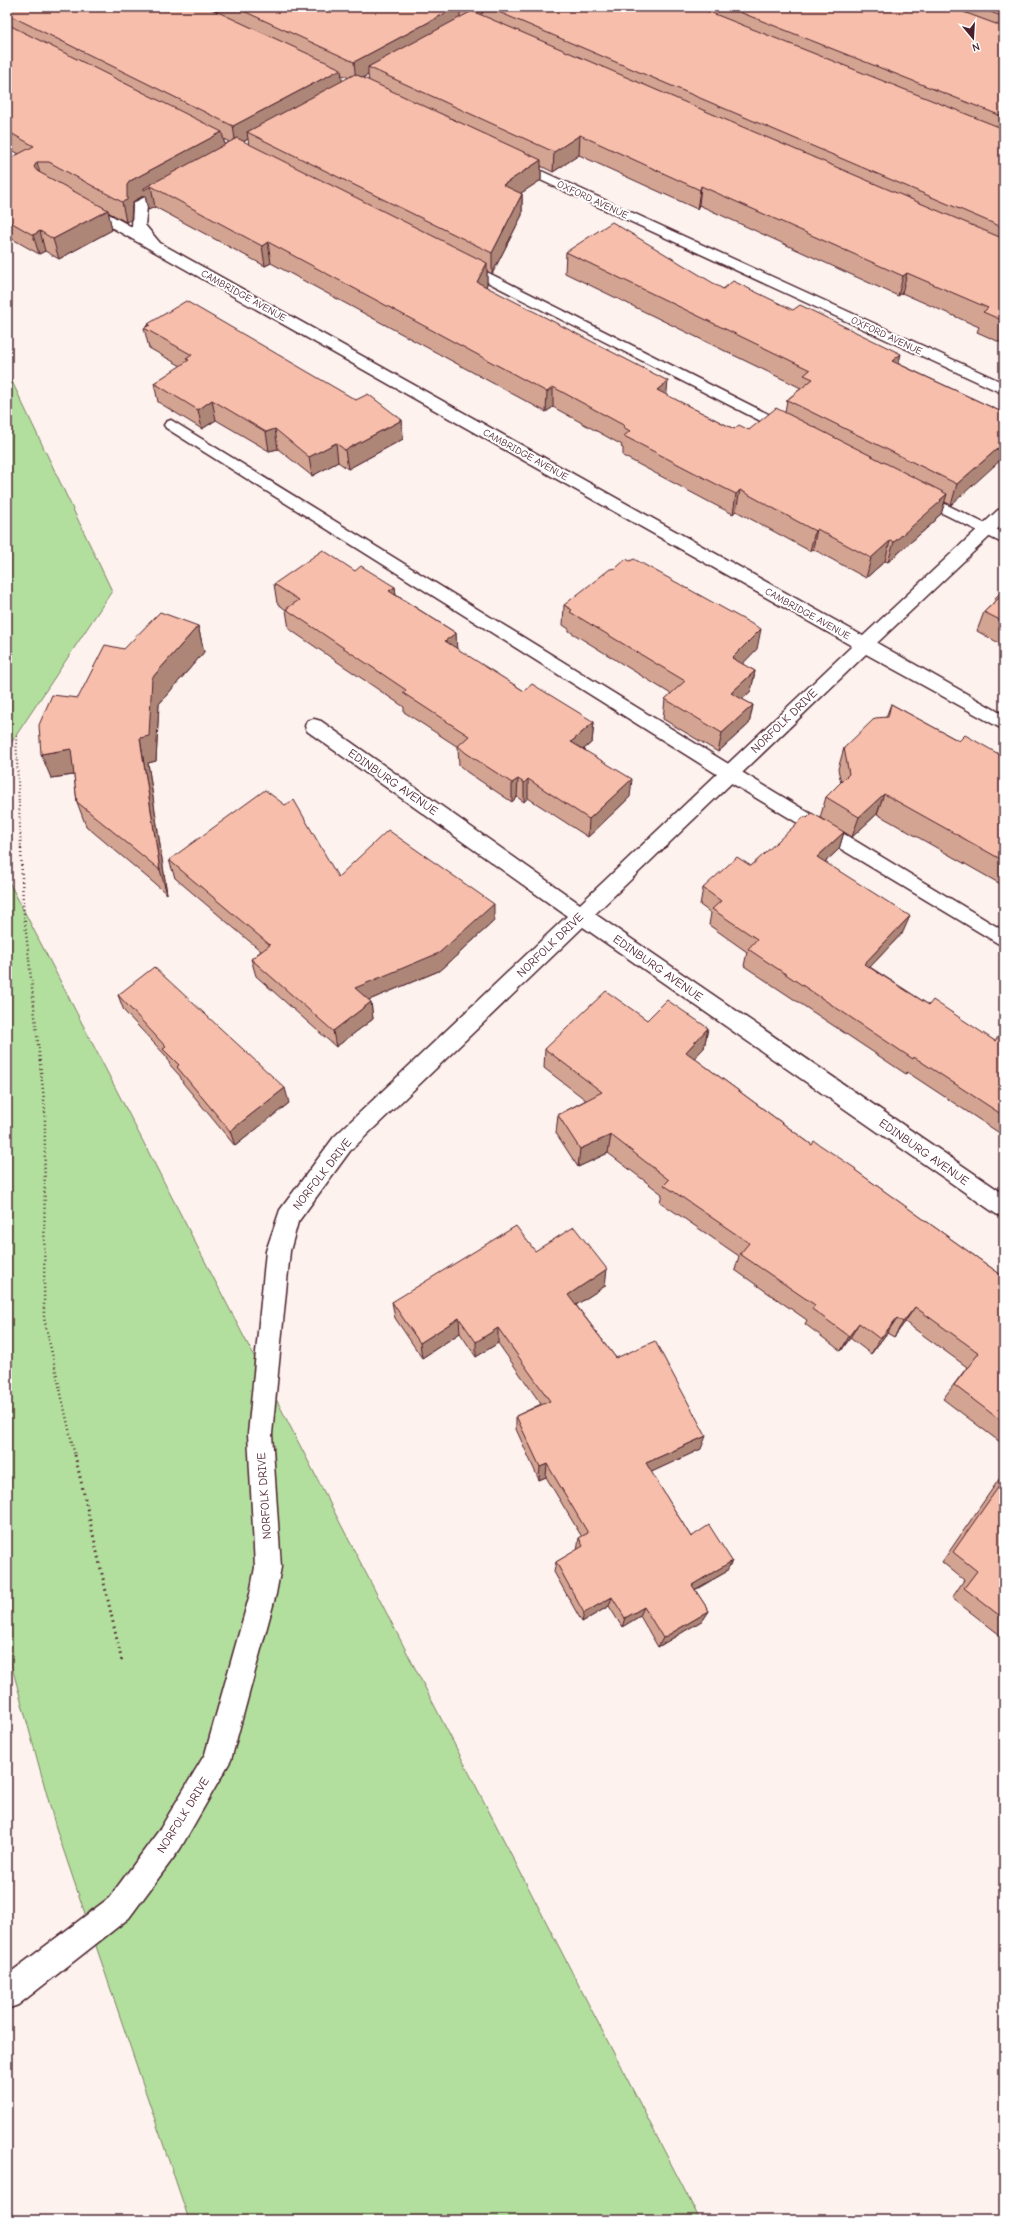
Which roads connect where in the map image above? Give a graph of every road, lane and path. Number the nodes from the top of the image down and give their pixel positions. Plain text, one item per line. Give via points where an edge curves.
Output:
1 (499, 155) edge
2 (180, 184) edge
3 (68, 197) edge
4 (154, 244) junction
5 (452, 259) edge
6 (1004, 389) edge
7 (171, 425) dead end
8 (804, 437) edge
9 (909, 491) edge
10 (1004, 514) edge
11 (995, 534) edge
12 (864, 645) junction
13 (1004, 723) edge
14 (314, 726) dead end
15 (16, 736) dead end
16 (729, 773) junction
17 (581, 914) junction
18 (1004, 940) edge
19 (1004, 1207) edge
20 (122, 1662) dead end
21 (7, 1994) edge

1 - 6 street, OXFORD AVENUE
2 - 4 street via 140,205 138,226
3 - 4 street, CAMBRIDGE AVENUE
4 - 12 street, CAMBRIDGE AVENUE
5 - 8 lane
7 - 16 lane
9 - 11 lane
10 - 11 street, NORFOLK DRIVE
11 - 12 street, NORFOLK DRIVE
12 - 13 street, CAMBRIDGE AVENUE
12 - 16 street, NORFOLK DRIVE
14 - 17 street, EDINBURG AVENUE
15 - 20 path via 23,904 45,1109 44,1318
16 - 17 street, NORFOLK DRIVE
16 - 18 lane
17 - 19 street, EDINBURG AVENUE
17 - 21 street, NORFOLK DRIVE via 342,1144 288,1217 278,1251 260,1434 268,1567 263,1594 217,1760 170,1839 119,1908

